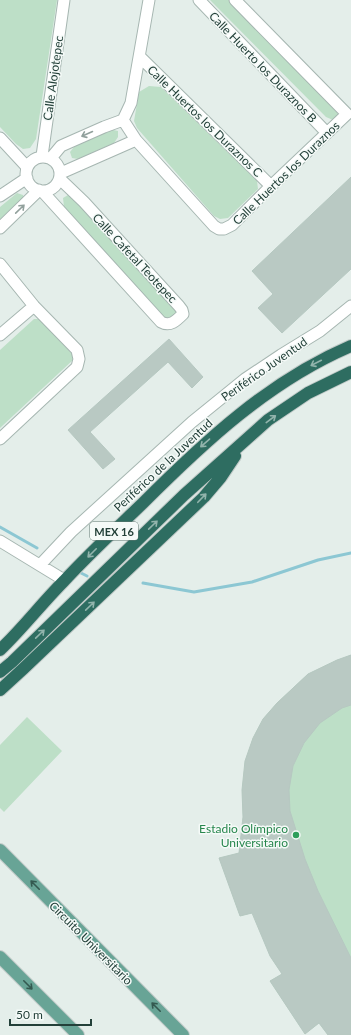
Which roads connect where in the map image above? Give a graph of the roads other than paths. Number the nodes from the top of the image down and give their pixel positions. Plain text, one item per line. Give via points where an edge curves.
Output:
1 (64, 0) edge
2 (149, 0) edge
3 (199, 0) edge
4 (235, 0) edge
5 (140, 57) junction
6 (123, 120) junction
7 (326, 133) junction
8 (0, 138) edge
9 (136, 140) junction
10 (46, 157) junction
11 (27, 173) junction
12 (60, 176) junction
13 (271, 186) junction
14 (41, 190) junction
15 (0, 196) edge
16 (0, 228) edge
17 (0, 264) edge
18 (34, 306) junction
19 (351, 306) edge
20 (0, 335) edge
21 (351, 346) edge
22 (351, 372) edge
23 (0, 439) edge
24 (242, 445) junction
25 (0, 541) edge
26 (40, 566) junction
27 (64, 580) junction
28 (0, 650) edge
29 (0, 672) edge
30 (0, 690) edge
31 (0, 850) edge
32 (0, 957) edge
33 (78, 1035) edge
34 (183, 1035) edge

1 - 10 street, Calle Alojotepec
2 - 5 street
3 - 7 street, Calle Huerto los Duraznos B
4 - 7 street, Calle Huertos los Duraznos via 347,114
5 - 6 street via 131,103
5 - 13 street, Calle Huertos los Duraznos C
6 - 9 street
6 -> 10 street via 61,146
7 - 13 street, Calle Huertos los Duraznos
8 - 11 street
9 - 12 street
9 - 13 street, Calle Huertos los Duraznos via 219,229 232,225
10 - 11 street via 33,160
10 - 12 street via 58,164
11 - 14 street via 31,186
11 - 15 street
12 - 14 street via 53,188
12 - 14 street, Calle Cafetal Teotepec via 179,306 183,314 175,321 170,324 161,322
16 -> 14 street
17 - 18 street
18 - 20 street
18 - 23 street via 78,350 79,363
19 - 26 street, Periférico Juventud via 320,331 245,380 192,422 71,532
21 -> 27 highway, Periférico de la Juventud / MEX 16 via 298,373 234,418 185,460
24 -> 22 highway, MEX 16 via 268,420 308,393
29 -> 24 highway via 184,495
30 -> 24 highway, MEX 16 via 204,497
25 - 26 street
26 - 27 street
27 - 28 highway, Periférico de la Juventud / MEX 16
34 -> 31 main road, Circuito Universitario
32 -> 33 main road

